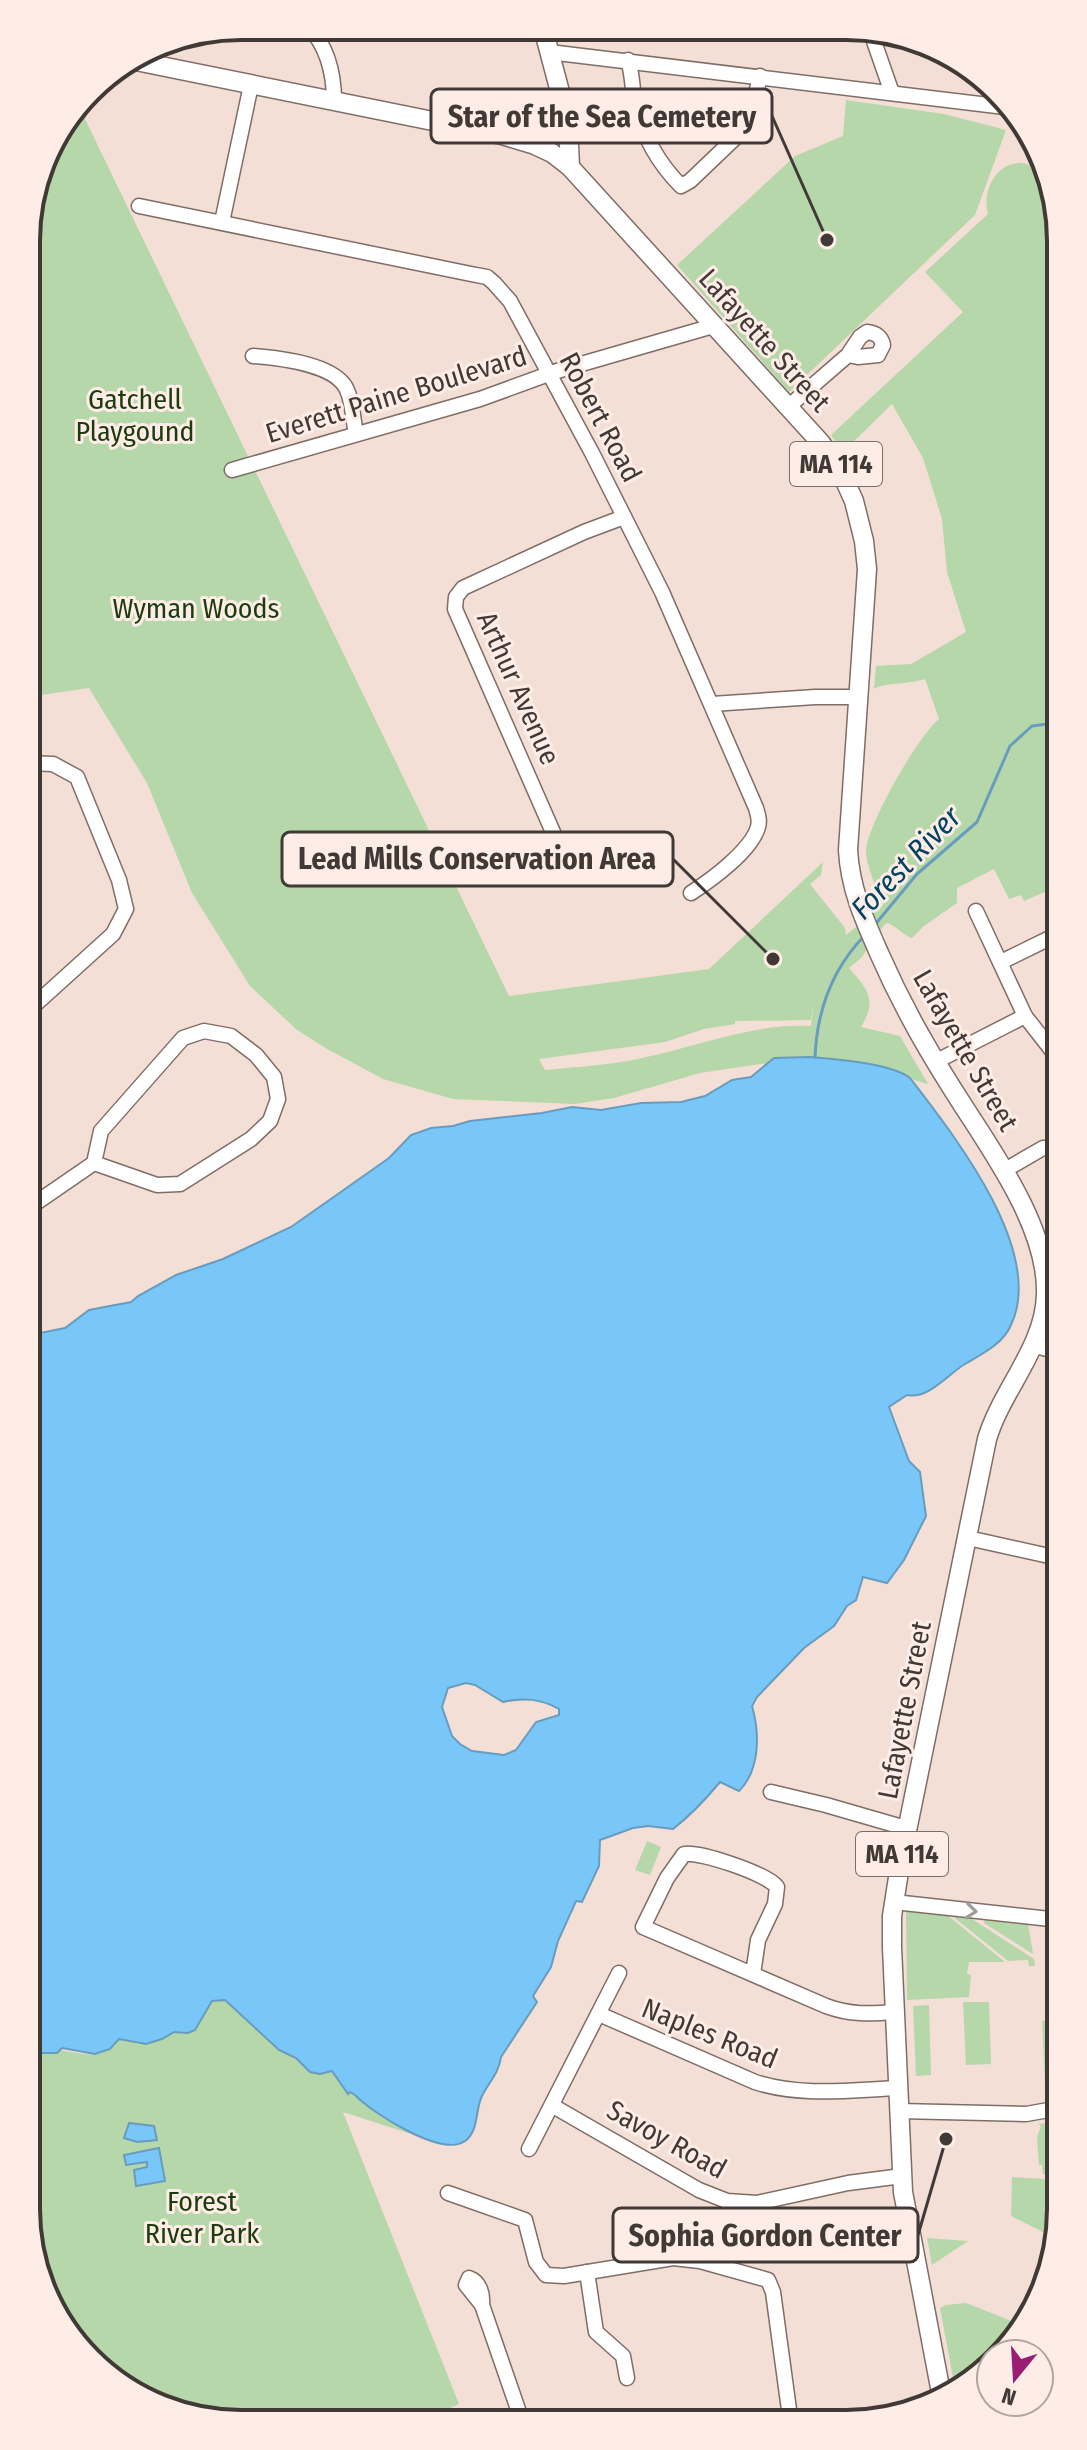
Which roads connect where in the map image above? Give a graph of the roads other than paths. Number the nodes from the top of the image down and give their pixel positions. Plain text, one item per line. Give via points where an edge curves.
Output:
1 (319, 40) edge
2 (546, 40) edge
3 (874, 42) edge
4 (549, 52) junction
5 (628, 60) junction
6 (148, 63) edge
7 (760, 76) junction
8 (251, 85) junction
9 (892, 93) junction
10 (561, 95) junction
11 (334, 101) junction
12 (994, 106) edge
13 (518, 139) junction
14 (552, 153) junction
15 (570, 167) junction
16 (139, 206) dead end
17 (222, 222) junction
18 (713, 326) junction
19 (848, 355) dead end
20 (253, 356) dead end
21 (549, 374) junction
22 (788, 407) junction
23 (356, 434) junction
24 (232, 470) dead end
25 (624, 517) junction
26 (859, 697) junction
27 (712, 704) junction
28 (40, 763) edge
29 (556, 839) dead end
30 (691, 893) dead end
31 (976, 911) dead end
32 (1047, 939) edge
33 (1001, 962) junction
34 (40, 1000) edge
35 (1025, 1016) junction
36 (1047, 1044) edge
37 (935, 1062) junction
38 (1047, 1148) edge
39 (94, 1163) junction
40 (1005, 1170) junction
41 (40, 1200) edge
42 (1047, 1279) edge
43 (1047, 1308) edge
44 (1032, 1345) junction
45 (1047, 1349) edge
46 (968, 1538) junction
47 (1047, 1556) edge
48 (771, 1792) dead end
49 (909, 1829) junction
50 (894, 1902) junction
51 (1047, 1919) edge
52 (619, 1973) dead end
53 (753, 1974) junction
54 (895, 2012) junction
55 (599, 2014) junction
56 (898, 2088) junction
57 (553, 2106) junction
58 (1047, 2110) edge
59 (899, 2111) junction
60 (529, 2149) dead end
61 (902, 2176) junction
62 (448, 2193) dead end
63 (587, 2272) junction
64 (482, 2305) dead end
65 (627, 2378) dead end
66 (940, 2386) edge
67 (518, 2410) edge
68 (789, 2410) edge

1 - 11 street
2 - 4 main road
3 - 9 street
4 - 5 street
4 - 10 main road
5 - 7 street
5 - 7 street via 646,137 681,186 745,127
6 - 8 main road, Lafayette Street / MA 114
7 - 9 street
8 - 11 main road, Lafayette Street / MA 114
8 - 17 street
9 - 12 street
10 - 13 main road via 548,120
10 - 14 main road
10 - 15 main road
11 - 13 main road, Lafayette Street / MA 114
13 - 14 main road, Lafayette Street / MA 114
14 - 15 main road, Lafayette Street / MA 114
15 - 18 main road, Lafayette Street / MA 114
16 - 17 street, Robert Road
17 - 21 street, Robert Road via 487,277 510,301
18 - 21 street, Everett Paine Boulevard
18 - 22 main road, Lafayette Street / MA 114
19 - 22 street
20 - 23 street via 332,373 347,390
21 - 23 street, Everett Paine Boulevard
21 - 25 street, Robert Road
22 - 26 main road, Lafayette Street / MA 114 via 834,460 860,522 867,569
23 - 24 street, Everett Paine Boulevard
25 - 27 street, Robert Road
25 - 29 street, Arthur Avenue via 515,563 463,588 456,597 455,609
26 - 27 street
26 - 37 main road, Lafayette Street / MA 114 via 850,873 879,953
27 - 30 street, Robert Road via 759,820 736,856
28 - 34 street via 77,777 126,909 113,934
31 - 33 street
32 - 33 street
33 - 35 street
35 - 36 street
35 - 37 street
37 - 40 main road, Lafayette Street / MA 114
38 - 40 street
39 - 39 street via 101,1131 183,1038 204,1031 231,1036 274,1077 278,1099 270,1121 180,1184 157,1185
39 - 41 street
40 - 42 main road, Lafayette Street / MA 114
43 - 44 main road, Lafayette Street / MA 114
44 - 45 street
44 - 46 main road, Lafayette Street / MA 114 via 992,1424
46 - 47 street
46 - 49 main road, Lafayette Street / MA 114
48 - 49 street
49 - 50 main road, Lafayette Street / MA 114
50 -> 51 street
50 - 54 main road, Lafayette Street / MA 114
52 - 55 street
53 - 53 street via 643,1927 684,1854 755,1873 777,1887 758,1940
53 - 54 street via 848,2014
54 - 56 main road, Lafayette Street / MA 114
55 - 56 street, Naples Road via 778,2089
55 - 57 street
56 - 59 main road, Lafayette Street / MA 114
57 - 60 street
57 - 61 street, Savoy Road via 727,2201 757,2203
58 - 59 street
59 - 61 main road, Lafayette Street / MA 114
61 - 66 main road, Lafayette Street / MA 114
62 - 63 street via 525,2220 536,2262 546,2275
63 - 65 street via 596,2332 623,2356
63 - 68 street via 673,2258 768,2280
64 - 67 street

